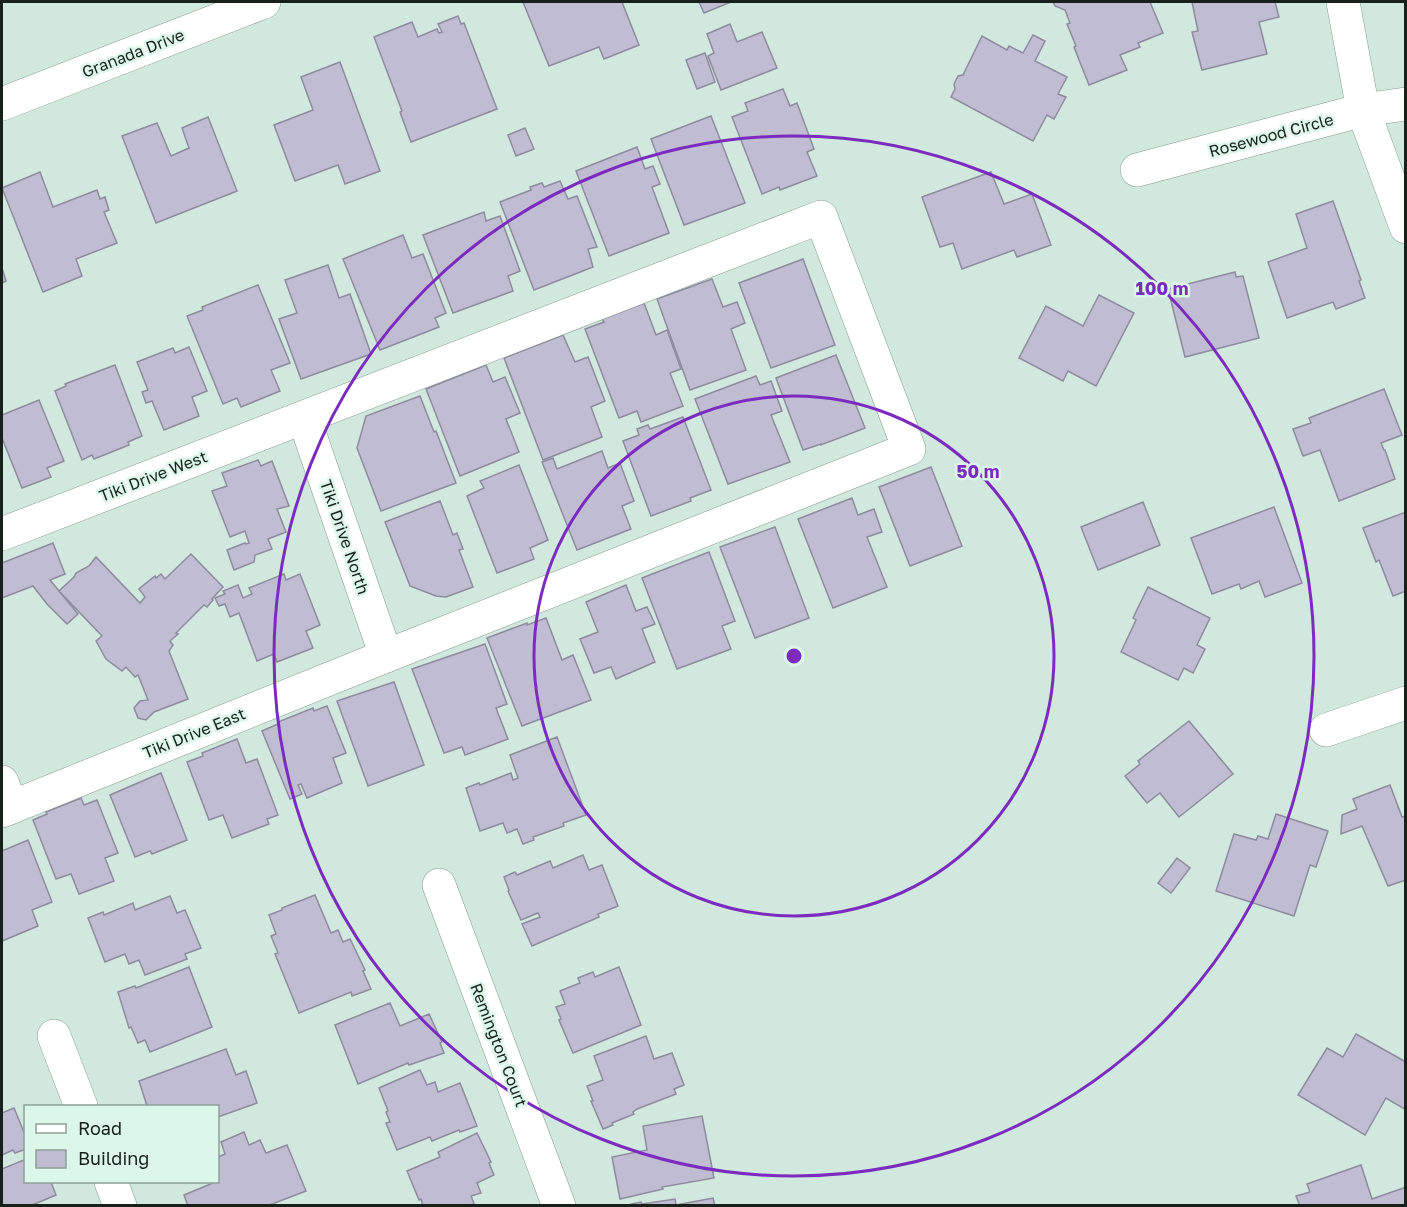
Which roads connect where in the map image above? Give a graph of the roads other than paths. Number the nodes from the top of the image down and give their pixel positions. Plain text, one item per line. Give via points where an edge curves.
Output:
1 (264, 2) edge
2 (1343, 2) edge
3 (2, 104) edge
4 (1406, 104) edge
5 (1363, 110) junction
6 (1137, 170) dead end
7 (1406, 227) edge
8 (304, 418) junction
9 (2, 534) edge
10 (386, 656) junction
11 (1406, 703) edge
12 (1326, 730) dead end
13 (5, 800) edge
14 (439, 885) dead end
15 (54, 1036) dead end
16 (80, 1105) edge
17 (111, 1183) edge
18 (120, 1206) edge
19 (560, 1206) edge

1 - 3 street, Granada Drive
2 - 5 street
4 - 5 street, Rosewood Circle
5 - 6 street, Rosewood Circle
5 - 7 street
8 - 9 street, Tiki Drive West
8 - 10 street, Tiki Drive North
8 - 10 street, Tiki Drive West via 821,217 909,449
10 - 13 street, Tiki Drive East
11 - 12 street
14 - 19 street, Remington Court
15 - 16 street
17 - 18 street

